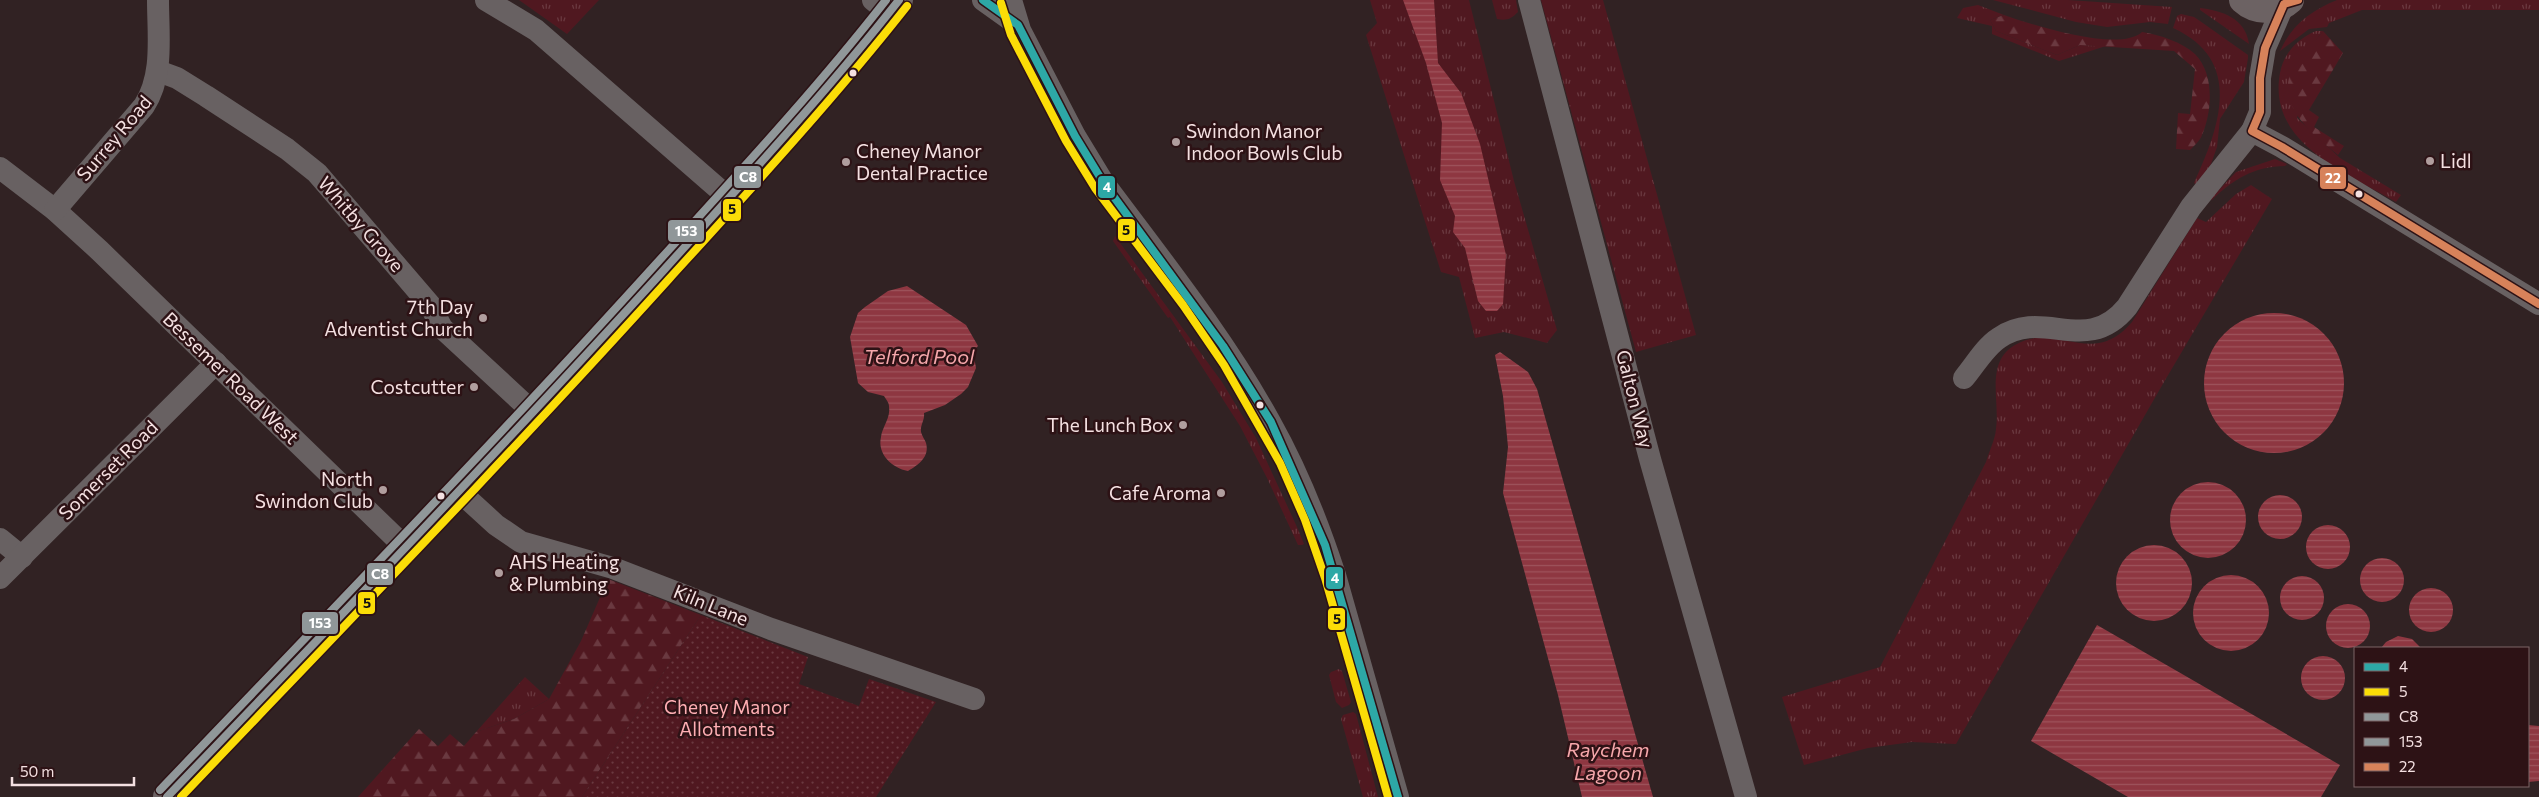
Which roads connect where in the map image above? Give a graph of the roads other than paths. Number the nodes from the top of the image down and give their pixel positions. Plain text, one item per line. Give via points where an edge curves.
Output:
1 (158, 0) edge
2 (486, 0) edge
3 (983, 0) edge
4 (1011, 0) edge
5 (1529, 0) edge
6 (2241, 2) edge
7 (2290, 2) edge
8 (887, 4) edge
9 (1018, 25) junction
10 (2265, 48) junction
11 (158, 71) junction
12 (2252, 131) junction
13 (0, 168) edge
14 (729, 198) junction
15 (55, 210) junction
16 (2539, 304) edge
17 (216, 363) junction
18 (1964, 378) dead end
19 (534, 413) junction
20 (460, 492) junction
21 (0, 538) edge
22 (406, 548) junction
23 (22, 556) junction
24 (0, 578) edge
25 (974, 699) dead end
26 (167, 797) edge
27 (1398, 797) edge
28 (1746, 797) edge

1 - 11 street, Surrey Road
2 - 14 street via 536,30
3 - 9 street
4 - 9 street
5 - 28 street, Galton Way via 1650,459
6 - 7 main road via 2267,9
6 - 10 street
7 - 10 street
8 - 14 main road
9 - 27 street via 1068,123 1103,182 1217,338 1270,422 1325,544
10 - 12 street via 2260,78 2260,112
11 - 15 street, Surrey Road via 152,94 144,106
11 - 19 street, Whitby Grove via 177,78 215,101 317,173 430,305 442,328
12 - 16 street
12 - 18 street via 2191,207 2117,318 2103,327 2085,332 2033,326 2007,333 1994,342
13 - 15 street, Bessemer Road West
14 - 19 main road
15 - 17 street, Bessemer Road West
17 - 22 street, Bessemer Road West
17 - 23 street, Somerset Road
19 - 20 main road
20 - 22 main road
20 - 25 street, Kiln Lane via 496,525 521,542 627,573 785,634
21 - 23 street
22 - 26 main road
23 - 24 street, Somerset Road

